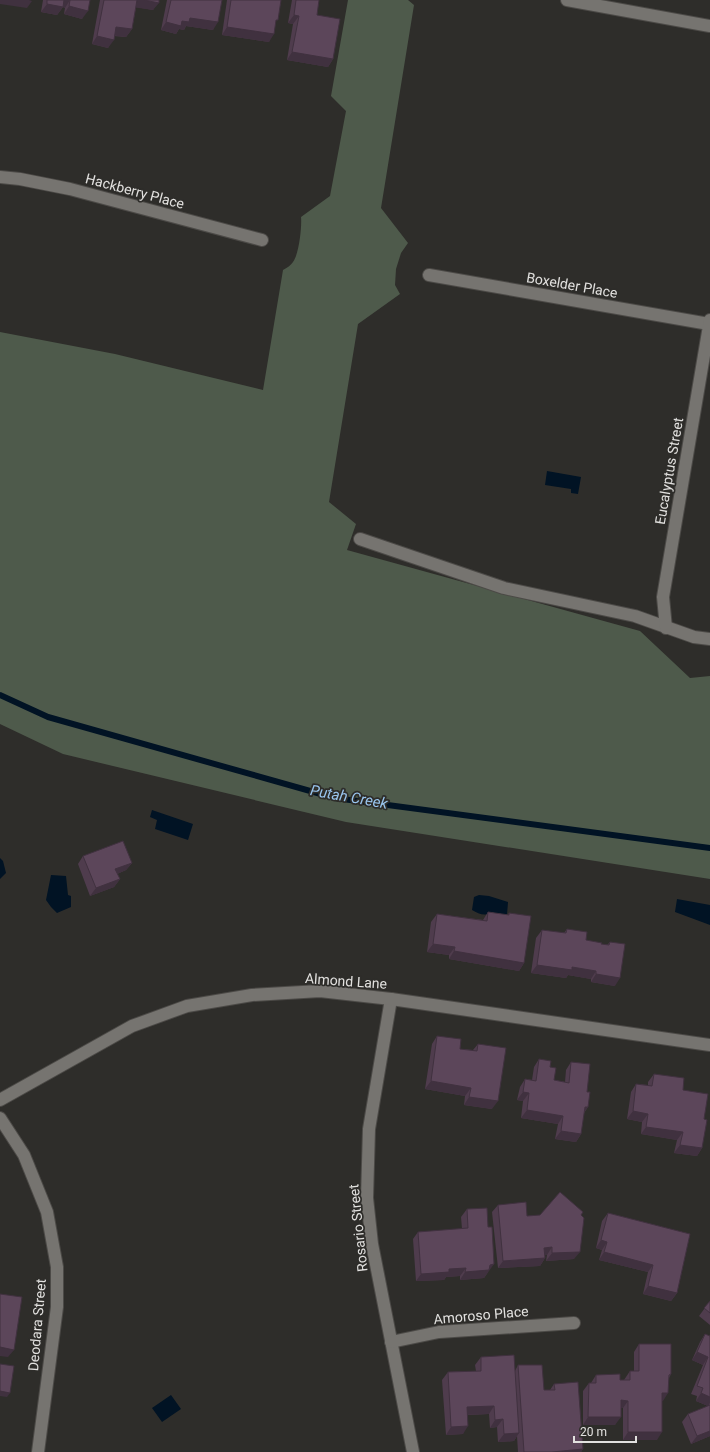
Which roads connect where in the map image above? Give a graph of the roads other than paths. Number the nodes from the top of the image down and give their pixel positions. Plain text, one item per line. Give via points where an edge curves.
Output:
1 (567, 0) edge
2 (710, 26) edge
3 (0, 177) edge
4 (262, 240) dead end
5 (429, 275) dead end
6 (710, 322) edge
7 (360, 539) dead end
8 (666, 628) junction
9 (710, 639) edge
10 (391, 999) junction
11 (710, 1045) edge
12 (0, 1100) edge
13 (0, 1118) edge
14 (574, 1323) dead end
15 (391, 1342) junction
16 (38, 1452) edge
17 (413, 1452) edge

1 - 2 street
3 - 4 street, Hackberry Place via 70,189
5 - 6 street, Boxelder Place
6 - 8 street, Eucalyptus Street via 663,597
7 - 8 street via 504,588 635,616
8 - 9 street
10 - 11 street, Almond Lane
10 - 12 street, Almond Lane via 320,991 252,995 187,1006 132,1026
10 - 15 street, Rosario Street via 369,1129 367,1198 372,1244
13 - 16 street, Deodara Street via 24,1155 47,1212 57,1267 57,1307
14 - 15 street, Amoroso Place via 439,1332
15 - 17 street, Rosario Street

